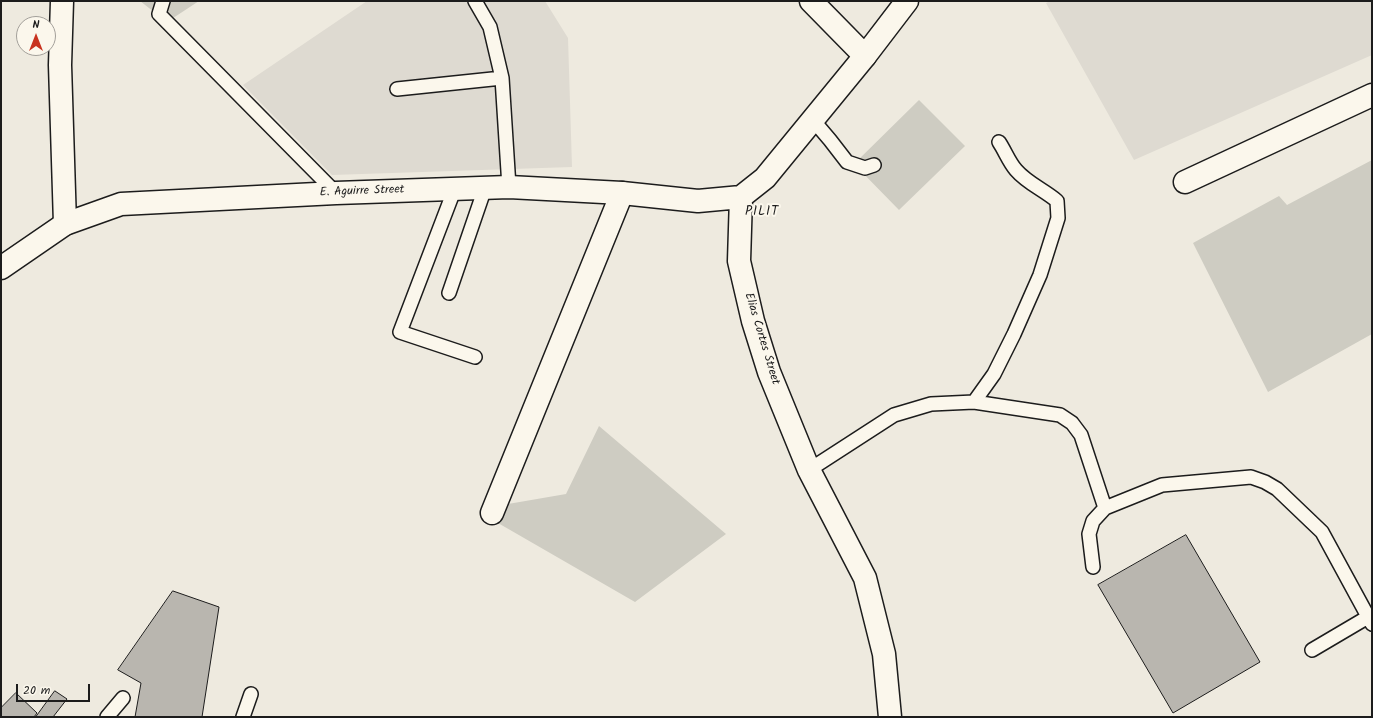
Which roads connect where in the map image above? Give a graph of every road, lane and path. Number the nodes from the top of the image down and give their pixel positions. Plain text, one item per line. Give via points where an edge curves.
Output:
1 (62, 1) edge
2 (163, 1) edge
3 (474, 1) edge
4 (812, 1) edge
5 (907, 1) edge
6 (865, 56) junction
7 (502, 78) junction
8 (397, 89) dead end
9 (1372, 95) edge
10 (813, 120) junction
11 (999, 142) dead end
12 (874, 165) dead end
13 (1185, 182) dead end
14 (510, 187) junction
15 (455, 188) junction
16 (485, 188) junction
17 (336, 193) junction
18 (622, 193) junction
19 (741, 197) junction
20 (65, 224) junction
21 (1, 268) edge
22 (448, 293) dead end
23 (475, 357) dead end
24 (974, 402) junction
25 (809, 470) junction
26 (1105, 508) junction
27 (492, 513) dead end
28 (1093, 567) dead end
29 (1370, 620) edge
30 (1312, 650) dead end
31 (251, 694) dead end
32 (123, 698) dead end
33 (107, 717) edge
34 (243, 717) edge
35 (890, 717) edge

1 - 20 street via 60,65
2 - 17 lane via 159,14
3 - 7 lane via 490,27
4 - 6 street
5 - 6 street
6 - 10 street
7 - 8 lane
7 - 14 lane
9 - 13 street
10 - 12 lane via 847,162 865,168
10 - 19 street via 764,178
11 - 24 lane via 1015,169 1057,201 1058,218 1040,275 1014,334 994,374
14 - 16 street, E. Aguirre Street
14 - 18 street, E. Aguirre Street
15 - 16 street, E. Aguirre Street
15 - 17 street, E. Aguirre Street
15 - 23 lane via 400,332
16 - 22 lane
17 - 20 street, E. Aguirre Street via 121,204
18 - 19 street, E. Aguirre Street via 698,201
18 - 27 street
19 - 25 street, Elias Cortes Street via 739,261 753,320 768,372
20 - 21 street, E. Aguirre Street
24 - 25 lane via 931,404 894,415
24 - 26 lane via 1060,416 1072,423 1080,435
25 - 35 street, Elias Cortes Street via 865,578 884,654
26 - 28 lane via 1093,521 1089,534
26 - 29 lane via 1162,485 1251,477 1264,482 1277,489 1322,532
29 - 30 lane
31 - 34 lane
32 - 33 lane

